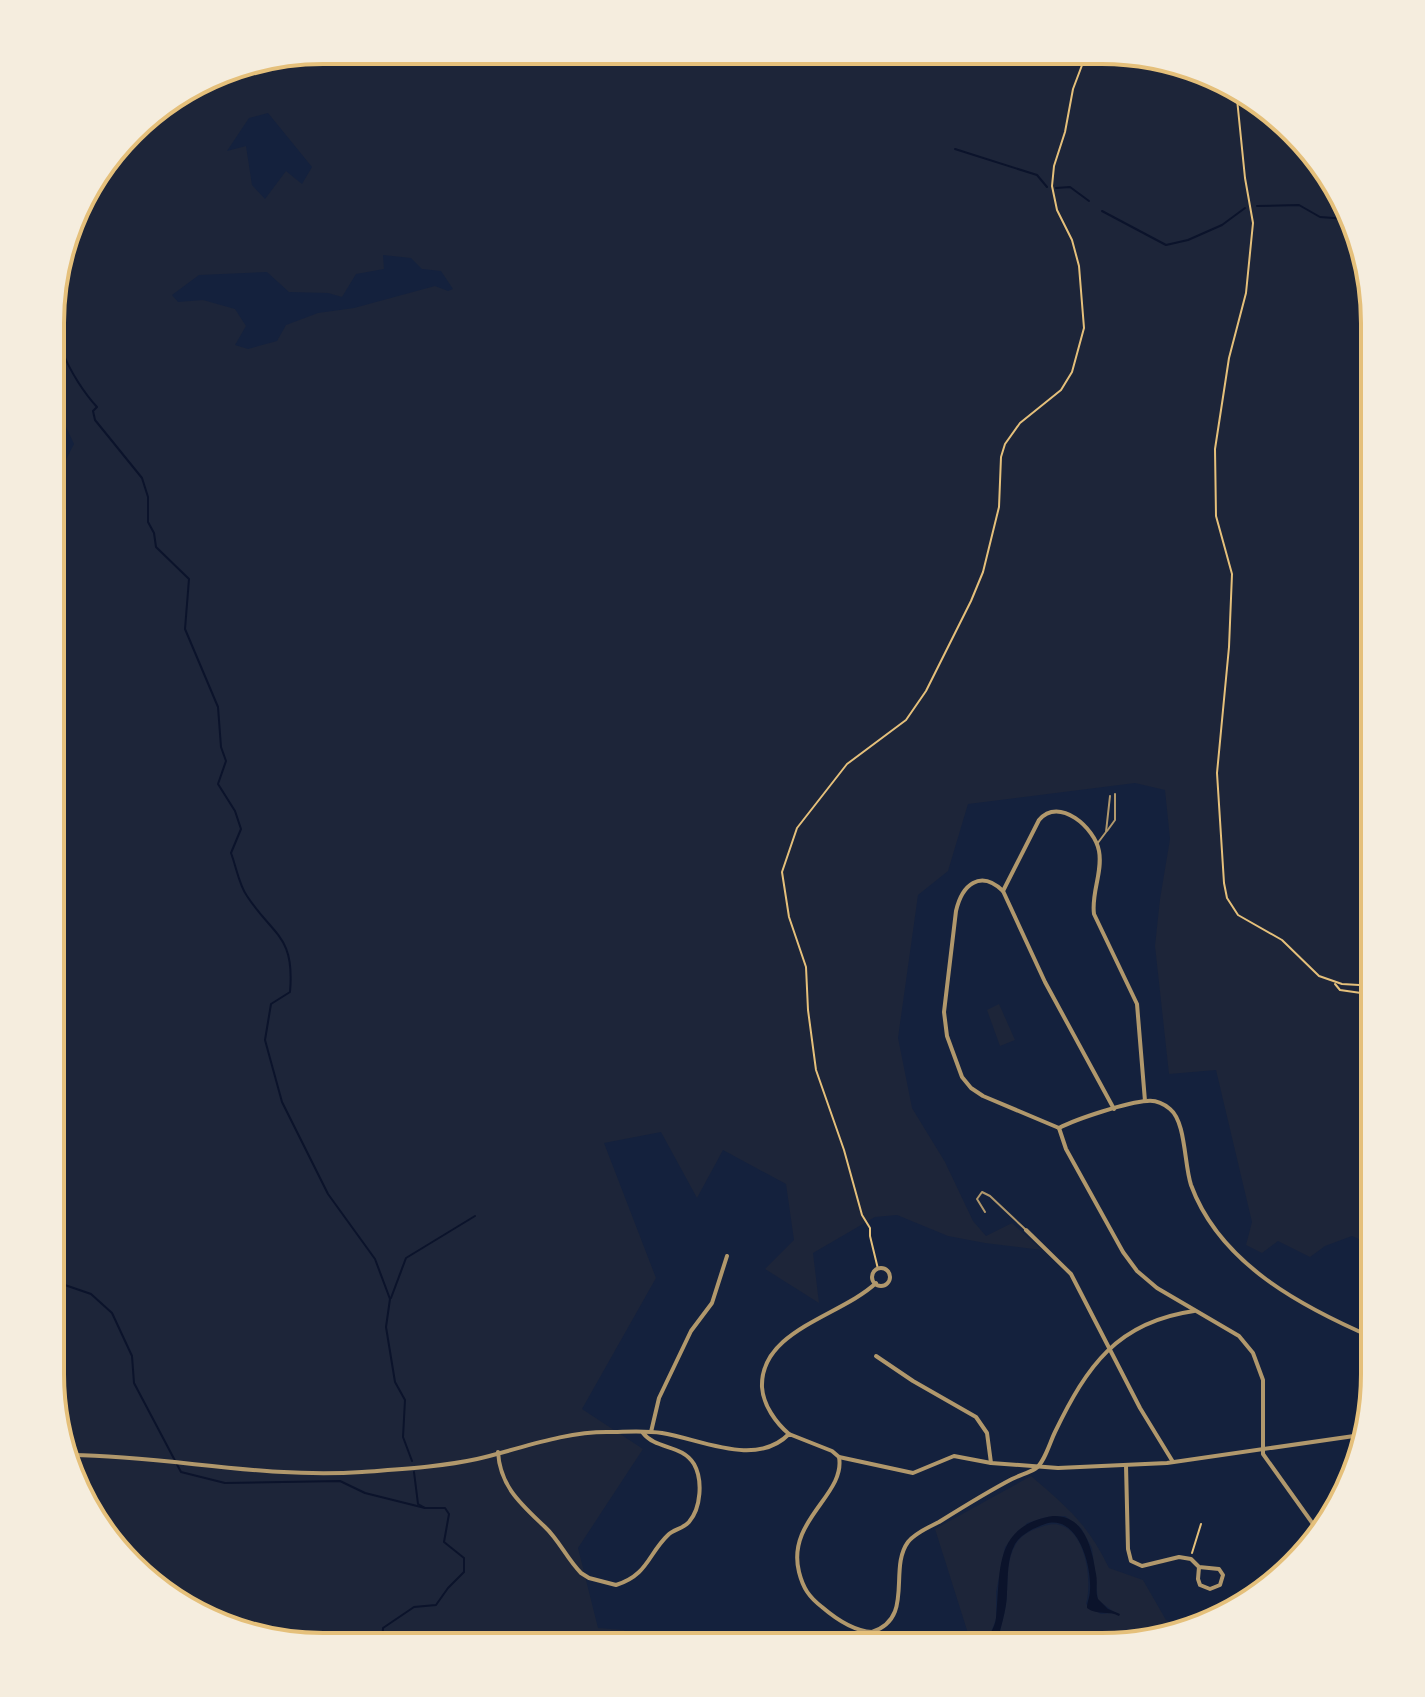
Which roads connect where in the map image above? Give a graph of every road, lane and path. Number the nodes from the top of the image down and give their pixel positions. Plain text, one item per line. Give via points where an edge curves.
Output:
1 (1082, 64) edge
2 (1237, 103) edge
3 (1115, 794) dead end
4 (1110, 796) dead end
5 (1106, 832) junction
6 (1097, 844) junction
7 (1003, 891) junction
8 (1333, 982) junction
9 (1360, 985) edge
10 (1360, 993) edge
11 (1145, 1101) junction
12 (1114, 1109) junction
13 (1059, 1128) junction
14 (854, 1204) dead end
15 (860, 1206) junction
16 (985, 1212) dead end
17 (1026, 1230) joint
18 (727, 1256) dead end
19 (878, 1269) junction
20 (876, 1283) junction
21 (1194, 1311) junction
22 (1360, 1331) edge
23 (1109, 1349) junction
24 (876, 1356) dead end
25 (643, 1432) junction
26 (651, 1432) junction
27 (789, 1434) junction
28 (1353, 1436) edge
29 (1262, 1450) junction
30 (498, 1452) junction
31 (78, 1455) edge
32 (839, 1457) junction
33 (1173, 1462) junction
34 (991, 1463) junction
35 (1126, 1465) junction
36 (1037, 1469) junction
37 (1201, 1524) dead end
38 (1312, 1524) edge
39 (1191, 1559) junction
40 (1199, 1567) junction

1 - 15 path via 1052,186 1076,252 1082,294 1083,337 1072,372 1061,390 1020,423 1005,444 999,507 983,572 926,691 906,720 847,764 797,828 782,872 789,917 806,967 816,1070
2 - 8 path via 1253,223 1246,293 1229,358 1215,449 1216,516 1232,574 1217,773 1222,873 1227,898 1238,915 1277,936 1315,973
3 - 5 lane via 1115,820
4 - 5 lane
5 - 6 lane
6 - 7 street via 1071,815 1048,812
6 - 11 street via 1094,914 1137,1004
7 - 12 street
7 - 13 street via 979,881 965,887 959,898 945,993 947,1036 971,1088
8 - 9 path
8 - 10 path via 1340,990
11 - 12 street
11 - 22 street via 1167,1107 1177,1118 1196,1197 1234,1251 1295,1299
12 - 13 street
13 - 21 street via 1132,1265
14 - 15 path
15 - 19 path
16 - 17 lane via 977,1199 982,1192
17 - 23 street via 1071,1274
18 - 26 street via 712,1303 691,1331 659,1398
19 - 20 street
19 - 20 street via 890,1276 885,1285
20 - 27 street via 779,1344 769,1356 763,1372 764,1399
21 - 23 street via 1144,1323
21 - 29 street via 1239,1336 1256,1359 1263,1380
23 - 33 street
23 - 36 street via 1073,1400
24 - 34 street via 976,1417 987,1433
25 - 26 street
25 - 30 street via 575,1434
25 - 30 street via 649,1441 687,1455 700,1491 690,1521 668,1535 636,1576 616,1585 581,1573 544,1526 523,1509
26 - 27 street via 745,1450 768,1447
27 - 32 street
28 - 29 street
29 - 33 street
29 - 38 street
30 - 31 street via 457,1462 328,1474
32 - 34 street via 913,1473 954,1456
32 - 36 street via 838,1476 799,1538 797,1564 812,1599 849,1626 872,1632 894,1614 903,1556 911,1539
33 - 35 street
34 - 36 street
35 - 36 street
35 - 39 street via 1131,1561 1139,1566
37 - 39 path
39 - 40 street
40 - 40 street via 1219,1569 1220,1585 1200,1585

